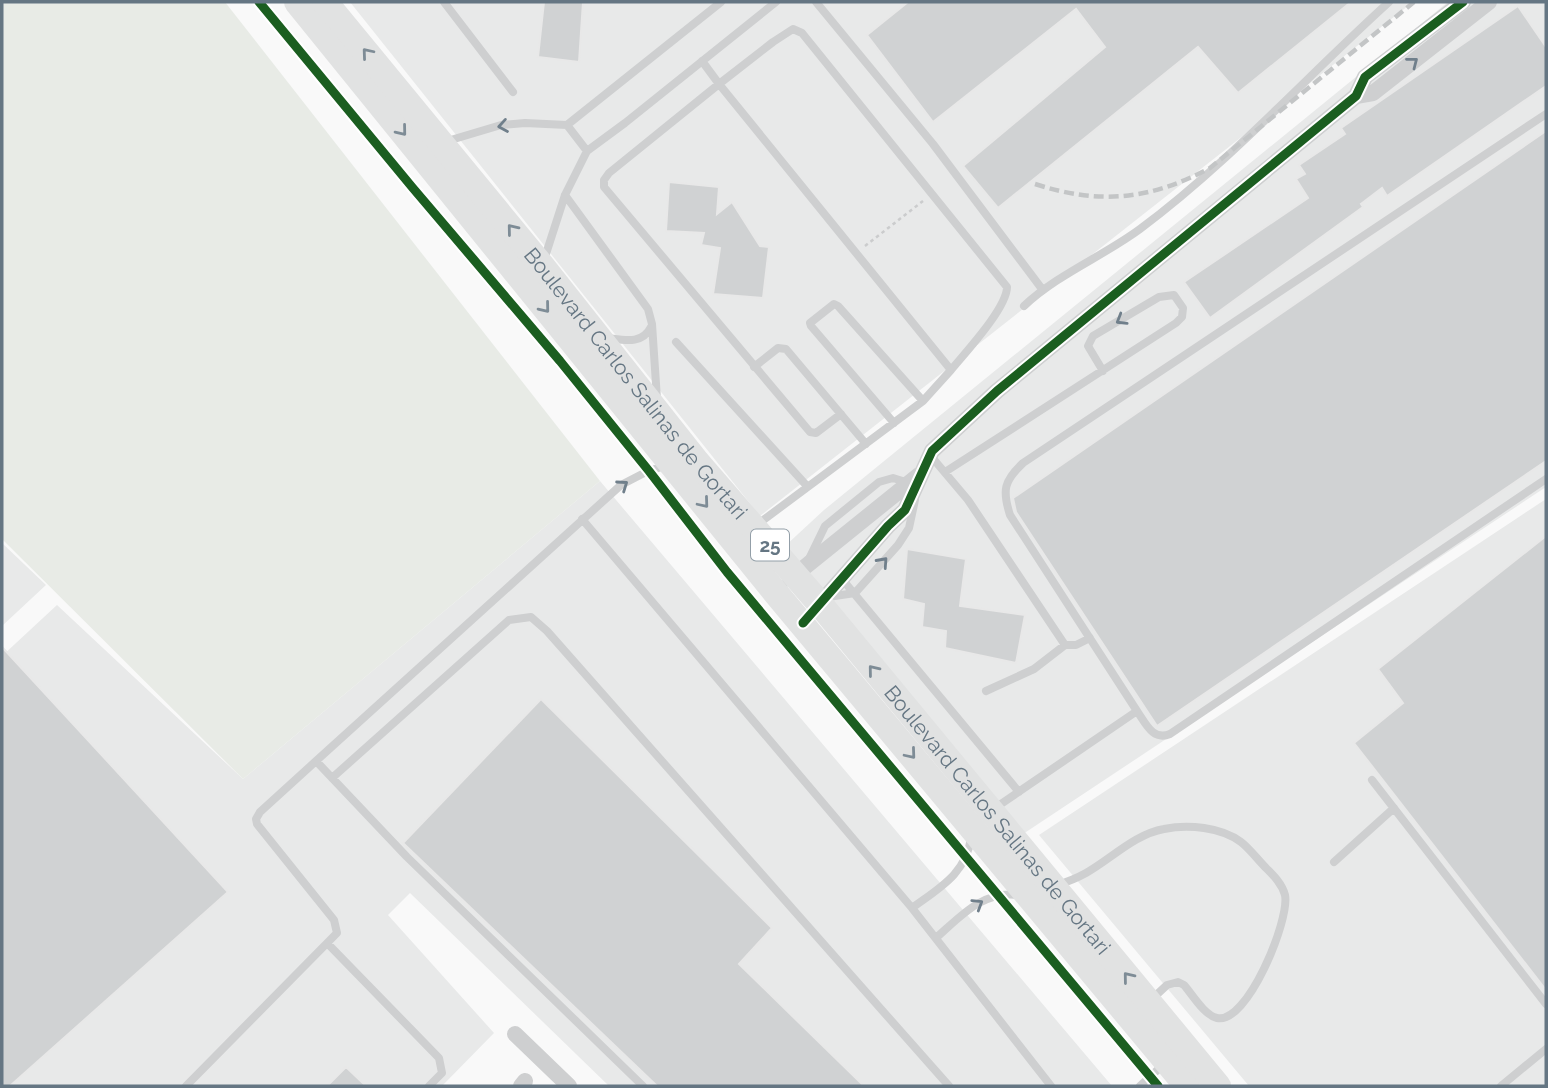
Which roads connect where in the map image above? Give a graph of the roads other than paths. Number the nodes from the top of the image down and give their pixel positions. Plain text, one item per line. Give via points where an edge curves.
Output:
1 (298, 2) edge
2 (325, 2) edge
3 (444, 2) edge
4 (721, 2) edge
5 (776, 2) edge
6 (816, 2) edge
7 (1389, 2) edge
8 (1463, 2) edge
9 (1489, 2) edge
10 (702, 61) junction
11 (719, 84) junction
12 (513, 92) dead end
13 (1356, 96) junction
14 (1546, 114) edge
15 (567, 125) junction
16 (441, 143) junction
17 (587, 151) junction
18 (565, 195) junction
19 (541, 266) junction
20 (1042, 289) junction
21 (1024, 306) dead end
22 (652, 324) junction
23 (599, 338) junction
24 (676, 342) dead end
25 (754, 367) junction
26 (951, 370) junction
27 (1103, 371) junction
28 (923, 401) junction
29 (658, 411) junction
30 (841, 414) junction
31 (894, 423) junction
32 (866, 444) junction
33 (930, 455) junction
34 (671, 464) junction
35 (945, 472) junction
36 (1546, 480) edge
37 (915, 483) junction
38 (807, 486) junction
39 (582, 519) junction
40 (854, 527) junction
41 (820, 533) junction
42 (745, 534) junction
43 (831, 545) junction
44 (871, 545) junction
45 (792, 577) junction
46 (842, 579) junction
47 (855, 593) junction
48 (816, 608) junction
49 (1090, 638) junction
50 (1065, 645) junction
51 (986, 691) dead end
52 (1137, 711) junction
53 (316, 761) junction
54 (332, 778) junction
55 (1371, 780) dead end
56 (1019, 792) junction
57 (1394, 808) junction
58 (981, 820) junction
59 (1334, 862) dead end
60 (1054, 886) junction
61 (1029, 896) junction
62 (912, 908) junction
63 (936, 938) junction
64 (328, 944) junction
65 (1546, 1004) edge
66 (1140, 1010) junction
67 (516, 1034) dead end
68 (1546, 1049) edge
69 (1176, 1053) junction
70 (186, 1086) edge
71 (429, 1086) edge
72 (569, 1086) edge
73 (643, 1086) edge
74 (949, 1086) edge
75 (1051, 1086) edge
76 (1140, 1086) edge
77 (1186, 1086) edge
78 (1219, 1086) edge
79 (1501, 1086) edge

1 -> 34 main road, Boulevard Carlos Salinas de Gortari / 25
16 -> 2 main road, Boulevard Carlos Salinas de Gortari / 25
3 - 12 lane
4 - 15 lane
5 - 10 lane
6 - 20 lane via 933,144
7 - 20 lane via 1225,157 1139,230
8 - 13 street via 1365,78
13 -> 9 street via 1373,93
10 - 11 lane
10 - 17 lane
11 - 25 lane via 606,176 604,187
11 - 26 lane
11 - 26 lane via 788,31 802,33 1007,288 996,314
13 - 33 street via 997,391
14 - 49 lane via 1013,472 1005,485 1010,515
15 -> 16 lane via 501,125
15 - 17 lane
19 -> 16 main road, Boulevard Carlos Salinas de Gortari / 25
17 - 18 lane
18 - 19 lane
18 - 22 lane via 642,299
19 - 23 main road, Boulevard Carlos Salinas de Gortari / 25
20 - 21 lane
22 - 23 lane via 638,340
22 - 29 lane
23 - 29 main road, Boulevard Carlos Salinas de Gortari / 25
24 - 38 lane
25 - 30 lane via 812,433
25 - 30 lane via 783,347
26 - 28 lane
27 -> 27 lane via 1177,323 1183,308 1174,295 1158,297 1093,336 1088,346
27 - 35 lane
28 - 31 lane
28 - 31 lane via 838,306 830,306 811,326
29 - 42 main road, Boulevard Carlos Salinas de Gortari / 25
30 - 32 lane
31 - 32 lane
32 - 38 lane
33 - 35 lane
33 - 37 street
39 -> 34 lane via 624,483
34 -> 42 main road, Boulevard Carlos Salinas de Gortari / 25
35 - 50 lane
36 - 52 lane via 1170,734 1157,736
37 - 40 street
37 - 41 lane via 893,478 879,482
37 - 44 street via 905,510
47 -> 37 lane via 909,528
38 - 42 lane
39 - 53 lane
39 - 62 lane
40 - 43 street
40 - 44 street
41 - 43 lane
41 - 45 lane
42 - 45 main road, Boulevard Carlos Salinas de Gortari / 25
43 - 45 street
44 - 46 street
45 - 48 main road, Boulevard Carlos Salinas de Gortari / 25
46 - 47 lane
46 - 48 street
47 - 48 lane
47 - 56 lane
48 - 58 main road, Boulevard Carlos Salinas de Gortari / 25
49 - 50 lane
49 - 52 lane
50 - 51 lane via 1034,669
52 - 56 lane
53 - 54 lane
53 - 64 lane via 256,819 334,920 337,933
54 - 73 lane
54 - 74 lane via 509,620 531,617
55 - 57 lane
56 - 58 lane
57 - 59 lane
57 - 65 lane
58 - 60 main road, Boulevard Carlos Salinas de Gortari / 25
58 - 61 main road, Boulevard Carlos Salinas de Gortari / 25
58 - 62 lane via 954,877
66 -> 60 main road, Boulevard Carlos Salinas de Gortari / 25
60 - 66 lane via 1086,873 1150,833 1180,827 1228,834 1279,883 1285,895 1284,908 1270,959 1231,1013 1223,1018 1209,1014 1178,982 1167,985
63 -> 61 lane via 974,904 1009,893
61 - 66 main road, Boulevard Carlos Salinas de Gortari / 25
62 - 63 lane
63 - 75 lane
64 - 70 lane
64 - 71 lane via 439,1058 442,1073
66 - 69 main road, Boulevard Carlos Salinas de Gortari / 25
67 - 72 street
68 - 79 lane
69 - 76 lane
69 - 77 main road, Boulevard Carlos Salinas de Gortari / 25
69 - 78 main road, Boulevard Carlos Salinas de Gortari / 25

